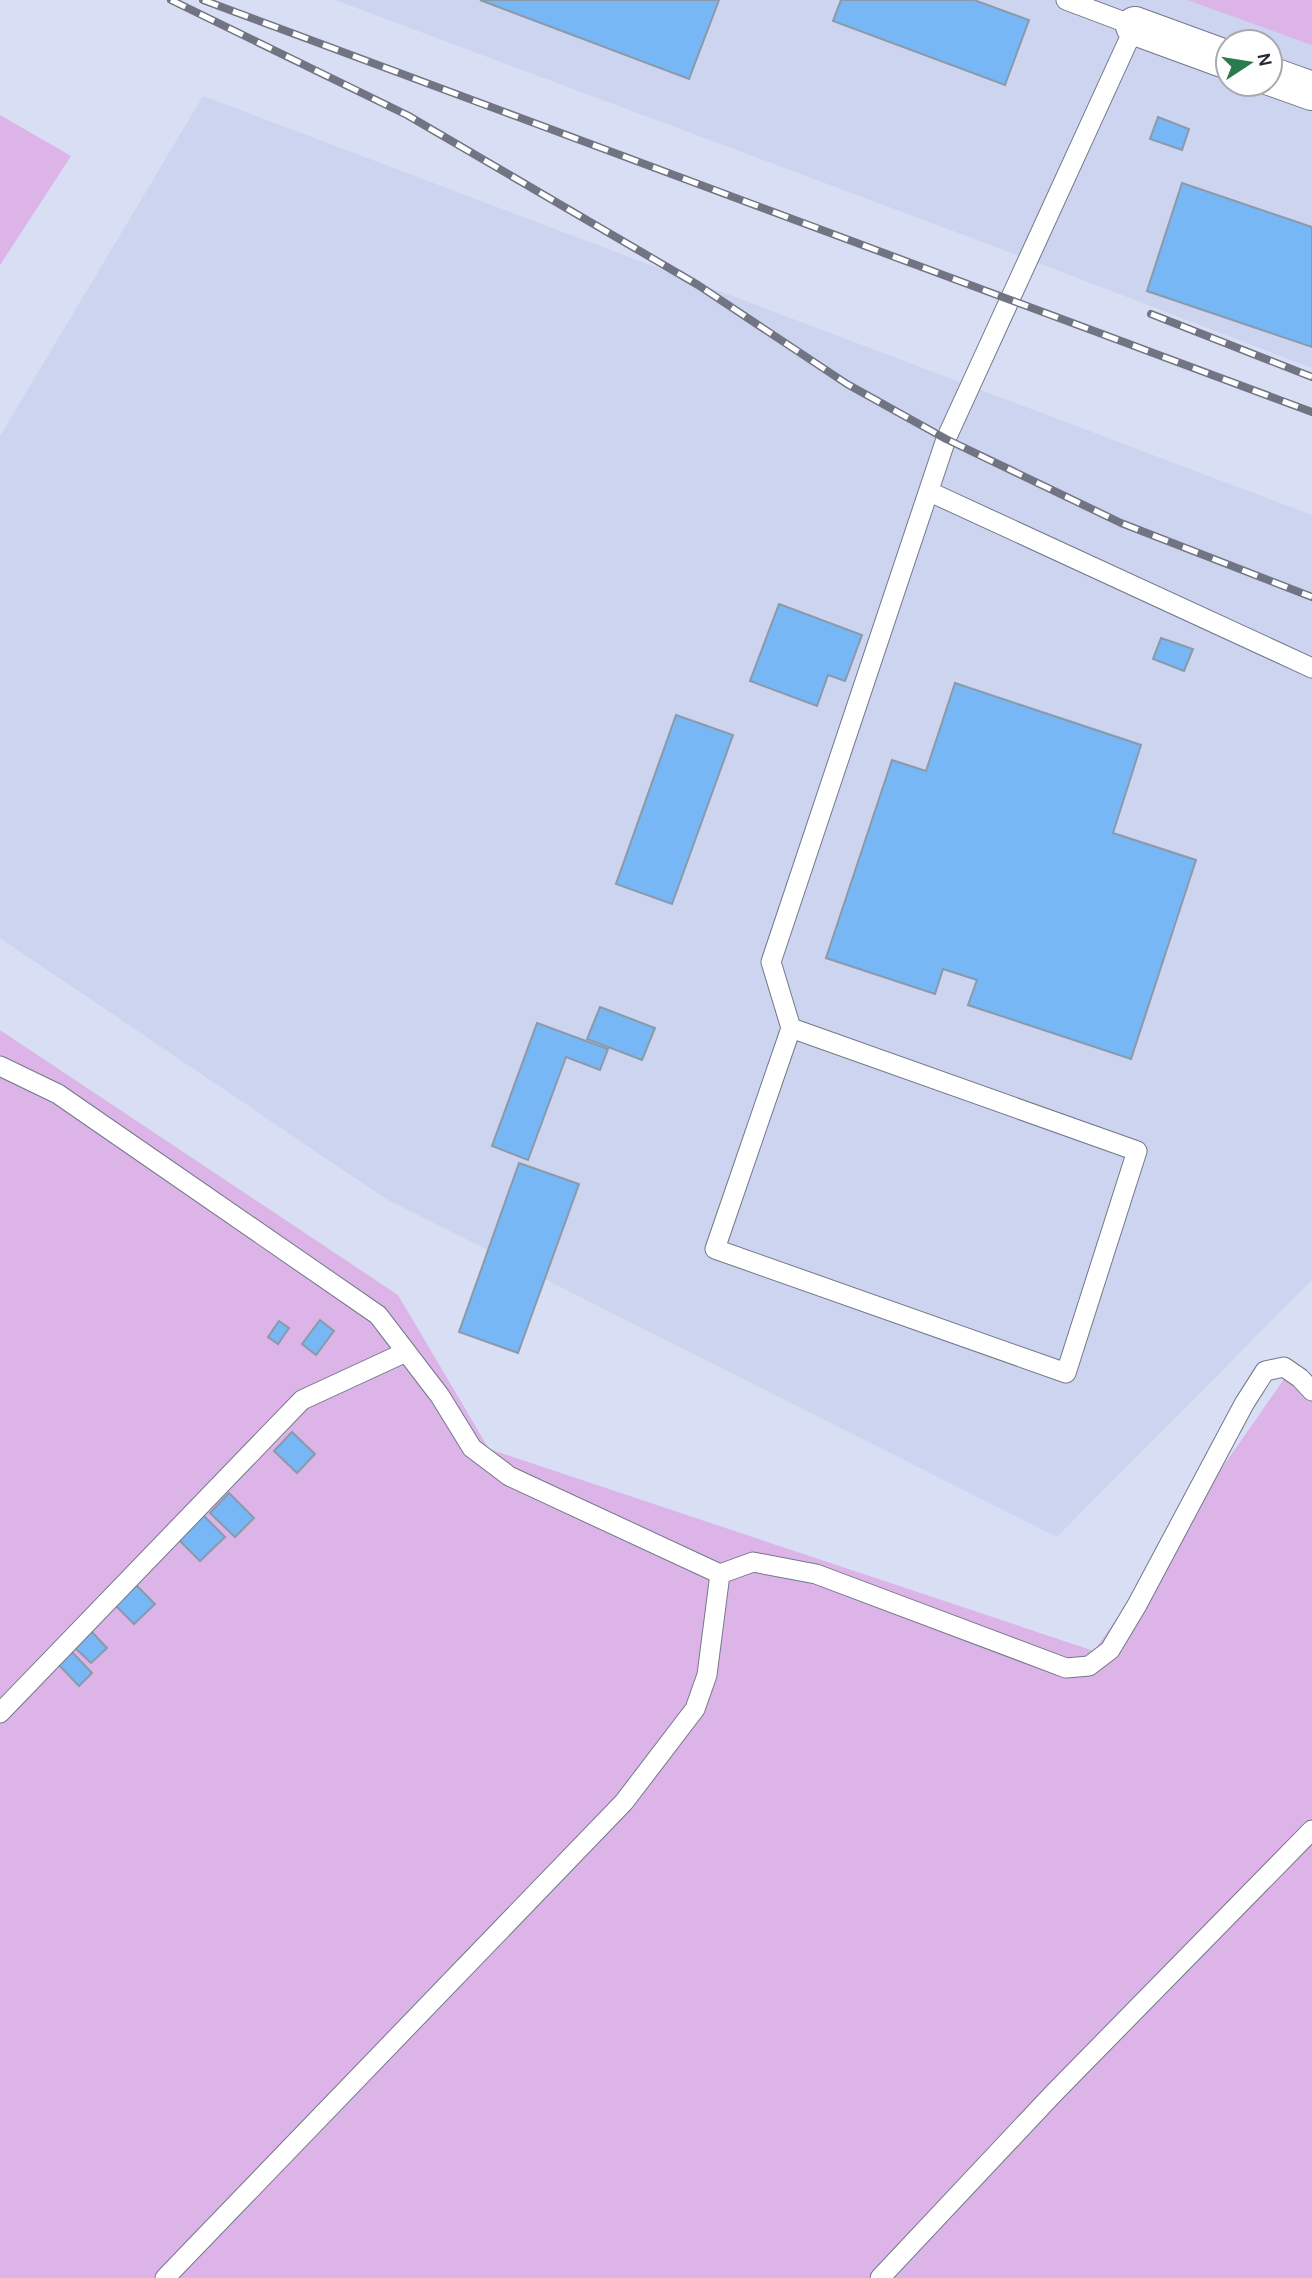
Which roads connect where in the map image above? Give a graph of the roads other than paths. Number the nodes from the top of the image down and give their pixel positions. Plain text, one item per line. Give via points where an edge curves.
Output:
1 (1066, 0) edge
2 (1135, 26) junction
3 (1214, 55) edge
4 (1284, 81) edge
5 (1312, 91) edge
6 (930, 492) junction
7 (1312, 668) edge
8 (791, 1028) junction
9 (0, 1066) edge
10 (406, 1352) junction
11 (1312, 1391) edge
12 (720, 1574) junction
13 (0, 1713) edge
14 (1312, 1830) edge
15 (165, 2278) edge
16 (880, 2278) edge

1 - 2 lane
2 - 3 street
2 - 6 lane via 946,439
4 - 5 street
6 - 7 lane
6 - 8 lane via 771,962
8 - 8 lane via 1137,1152 1066,1373 715,1249
9 - 10 lane via 58,1094 377,1315
10 - 12 lane via 472,1448 509,1476
10 - 13 lane via 302,1400
11 - 12 lane via 1284,1367 1265,1371 1137,1605 1110,1650 1089,1666 1066,1668 816,1574 752,1562
12 - 15 lane via 707,1675 695,1709 624,1802
14 - 16 lane

